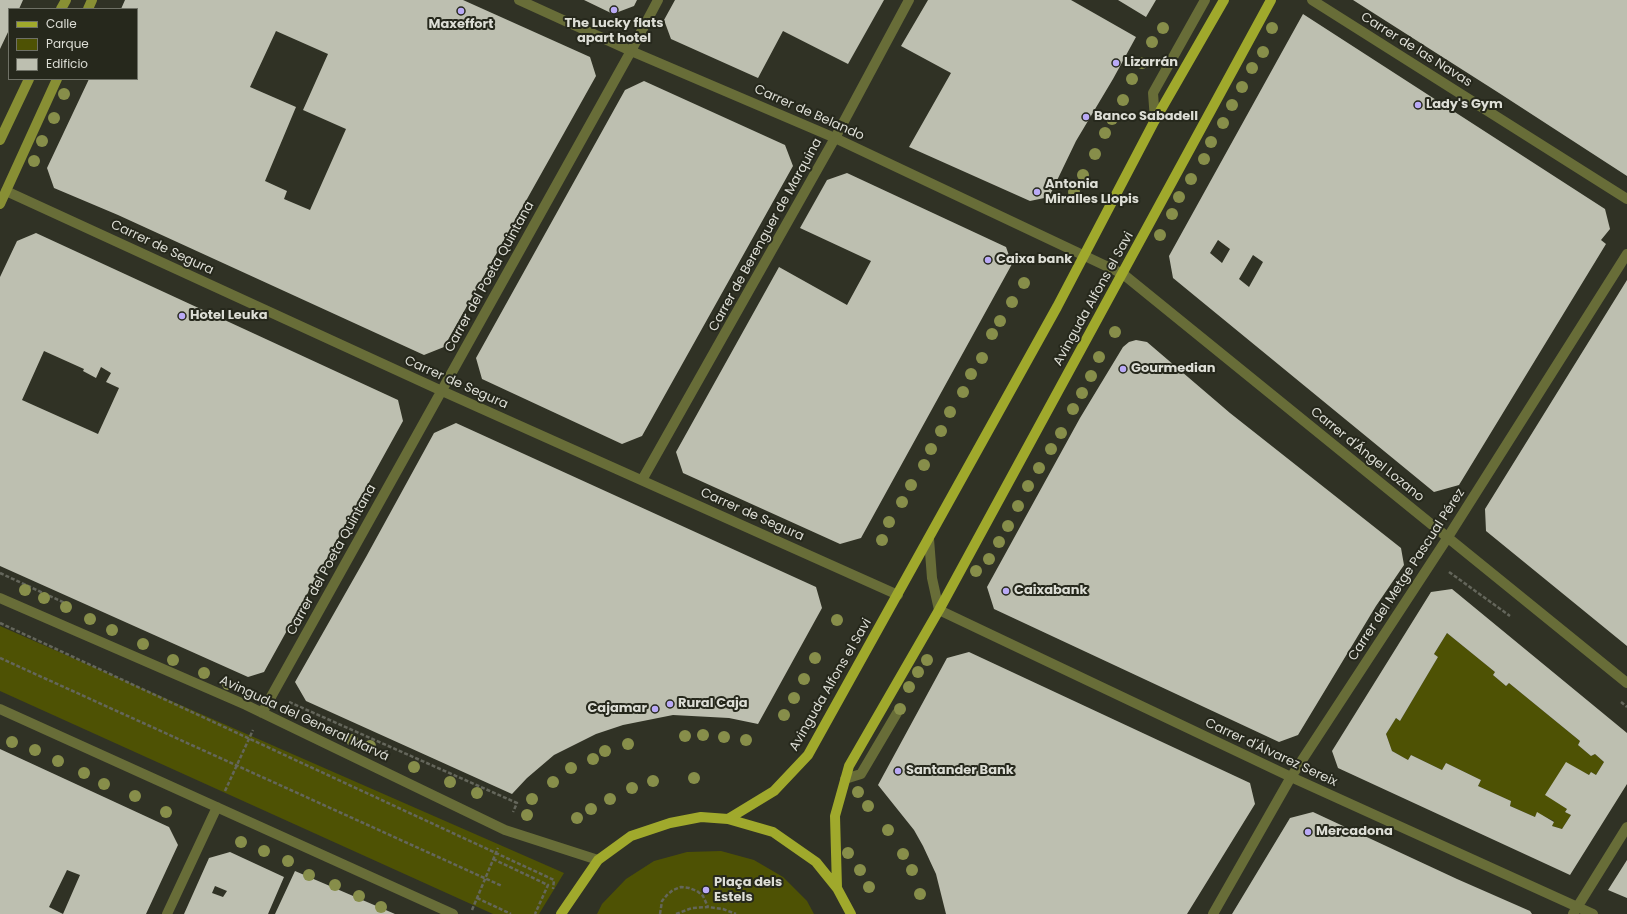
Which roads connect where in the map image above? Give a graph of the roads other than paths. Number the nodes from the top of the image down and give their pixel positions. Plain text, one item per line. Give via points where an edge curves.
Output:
1 (519, 0) edge
2 (658, 0) edge
3 (909, 0) edge
4 (1205, 0) edge
5 (1224, 0) edge
6 (1271, 0) edge
7 (1312, 0) edge
8 (632, 51) junction
9 (29, 80) edge
10 (57, 80) edge
11 (1155, 120) junction
12 (835, 138) junction
13 (0, 140) edge
14 (6, 191) junction
15 (1627, 199) edge
16 (0, 204) edge
17 (1627, 254) edge
18 (1085, 256) junction
19 (1123, 274) junction
20 (442, 391) junction
21 (642, 480) junction
22 (1448, 537) junction
23 (929, 539) junction
24 (898, 595) junction
25 (0, 598) edge
26 (939, 610) junction
27 (1627, 683) edge
28 (0, 709) edge
29 (262, 713) junction
30 (897, 713) dead end
31 (1291, 777) junction
32 (844, 779) junction
33 (217, 808) junction
34 (728, 819) junction
35 (1627, 827) edge
36 (598, 860) junction
37 (837, 888) junction
38 (1576, 910) edge
39 (562, 911) edge
40 (167, 914) edge
41 (453, 914) edge
42 (851, 914) edge
43 (1213, 914) edge
44 (1593, 914) edge

1 - 8 street, Carrer de Belando
2 - 8 street, Carrer del Poeta Quintana
3 - 12 street, Carrer de Berenguer de Marquina
4 - 11 street via 1153,93
5 - 11 main road, Avinguda Alfons el Savi
6 - 19 main road, Avinguda Alfons el Savi
7 - 15 street, Carrer de las Navas
8 - 12 street, Carrer de Belando
8 - 20 street, Carrer del Poeta Quintana
9 - 13 main road
10 - 14 main road
11 - 18 main road, Avinguda Alfons el Savi
12 - 18 street, Carrer de Belando
12 - 21 street, Carrer de Berenguer de Marquina
14 - 16 main road
14 - 20 street, Carrer de Segura
17 - 22 street, Carrer del Metge Pascual Pérez
18 - 19 street, Carrer d'Ángel Lozano
18 - 23 main road, Avinguda Alfons el Savi
19 - 22 street, Carrer d'Ángel Lozano
19 - 26 main road, Avinguda Alfons el Savi
20 - 21 street, Carrer de Segura
20 - 29 street, Carrer del Poeta Quintana
21 - 24 street, Carrer de Segura
22 - 27 street, Carrer d'Ángel Lozano
22 - 31 street, Carrer del Metge Pascual Pérez
23 - 24 main road, Avinguda Alfons el Savi
23 - 26 street via 932,578
24 - 34 main road, Avinguda Alfons el Savi via 808,755 774,791
25 - 29 street, Avinguda del General Marvá
26 - 31 street, Carrer d'Álvarez Sereix
26 - 32 main road, Avinguda Alfons el Savi via 849,766
28 - 33 street
29 - 36 street, Avinguda del General Marvá via 505,830
30 - 32 street via 861,774
31 - 38 street, Carrer d'Álvarez Sereix
31 - 43 street, Carrer del Metge Pascual Pérez
32 - 37 main road, Avinguda Alfons el Savi via 835,816
33 - 40 street
33 - 41 street
34 - 36 main road via 700,817 670,823 631,836
34 - 37 main road via 773,832 816,862
35 - 38 street
36 - 39 main road
37 - 42 main road
38 - 44 street, Carrer d'Álvarez Sereix

